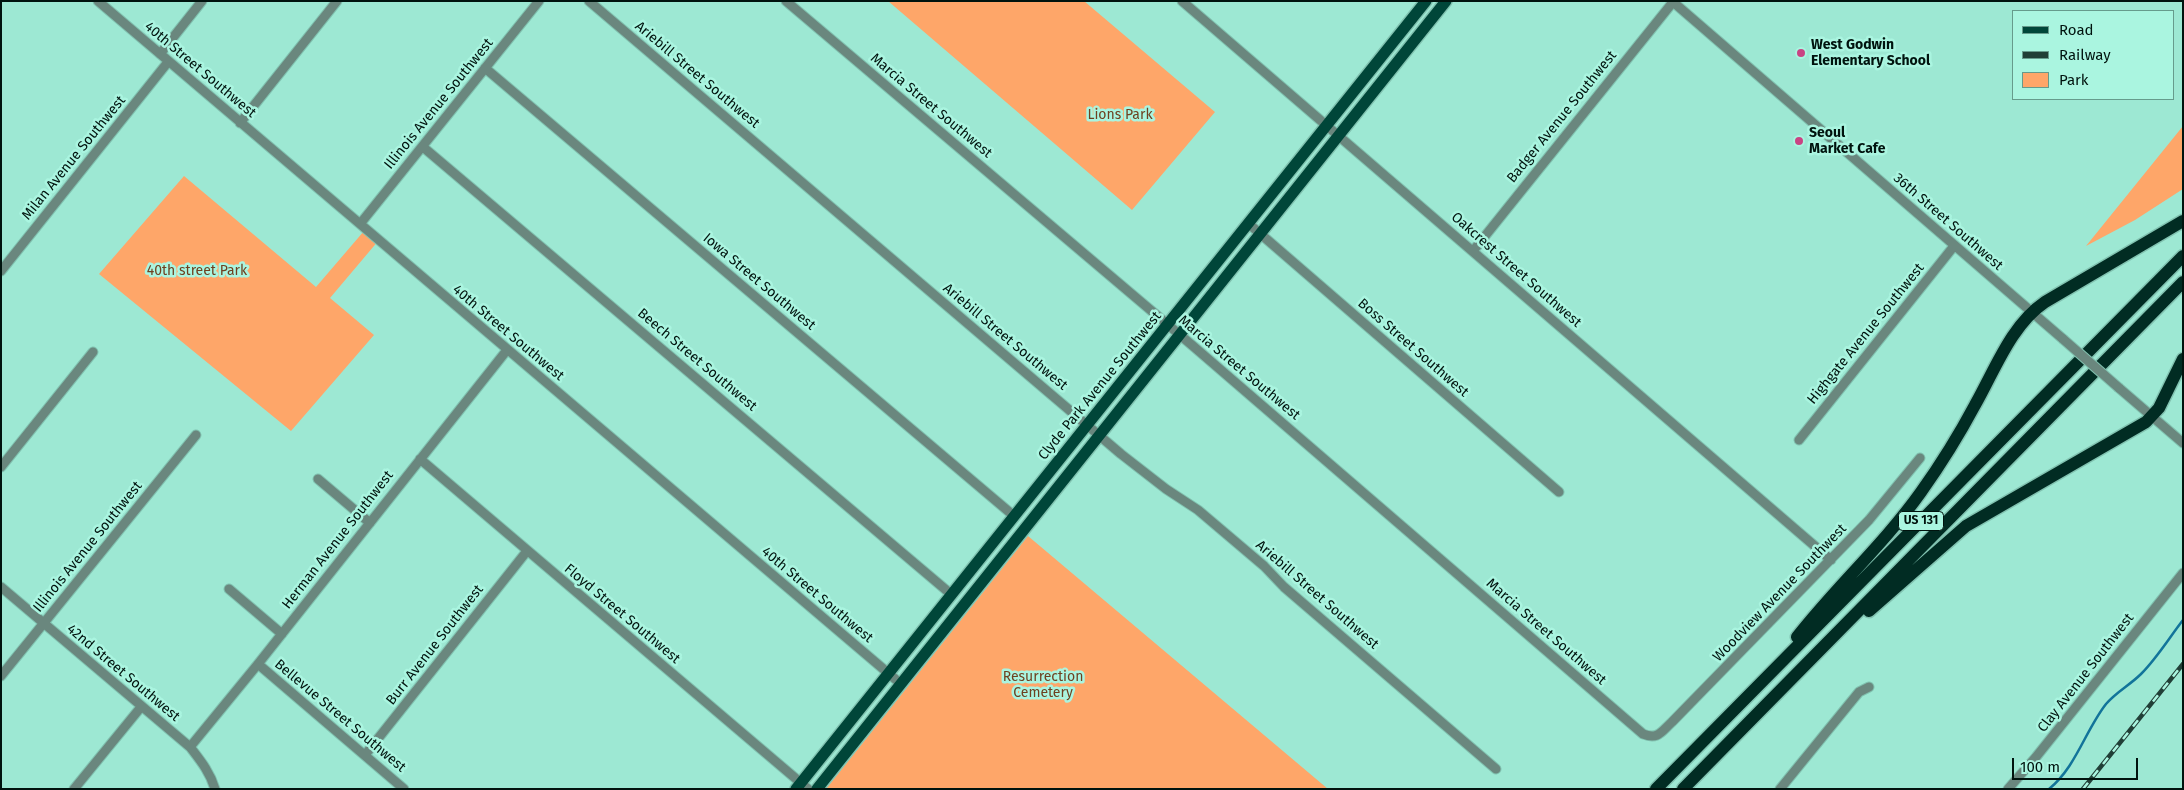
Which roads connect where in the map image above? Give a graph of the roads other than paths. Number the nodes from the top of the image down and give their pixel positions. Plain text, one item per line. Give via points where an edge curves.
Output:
1 (98, 1) edge
2 (202, 1) edge
3 (337, 1) edge
4 (539, 1) edge
5 (589, 1) edge
6 (786, 1) edge
7 (1182, 1) edge
8 (1426, 1) edge
9 (1446, 1) edge
10 (1672, 1) edge
11 (160, 54) junction
12 (168, 62) junction
13 (486, 68) junction
14 (240, 123) junction
15 (1328, 125) junction
16 (1340, 136) junction
17 (424, 147) junction
18 (2183, 221) edge
19 (360, 224) junction
20 (1249, 224) junction
21 (1260, 234) junction
22 (1954, 246) junction
23 (1473, 251) junction
24 (2183, 256) edge
25 (1, 271) edge
26 (2183, 282) edge
27 (2032, 312) junction
28 (1167, 326) junction
29 (1179, 335) junction
30 (507, 350) junction
31 (94, 352) dead end
32 (2183, 360) edge
33 (2152, 416) junction
34 (1088, 425) junction
35 (196, 434) dead end
36 (1099, 435) junction
37 (1799, 440) dead end
38 (2183, 443) edge
39 (1920, 458) dead end
40 (420, 459) junction
41 (1, 467) edge
42 (318, 479) dead end
43 (1560, 492) dead end
44 (1014, 516) junction
45 (370, 523) junction
46 (527, 551) junction
47 (1831, 560) junction
48 (2183, 573) edge
49 (1, 587) edge
50 (229, 589) dead end
51 (952, 595) junction
52 (44, 624) junction
53 (282, 634) junction
54 (258, 664) junction
55 (888, 674) junction
56 (1794, 675) junction
57 (1, 676) edge
58 (901, 684) junction
59 (1869, 687) dead end
60 (1756, 688) junction
61 (141, 707) junction
62 (1651, 737) joint
63 (190, 747) junction
64 (365, 755) junction
65 (1496, 769) dead end
66 (802, 787) edge
67 (74, 789) edge
68 (215, 789) edge
69 (404, 789) edge
70 (817, 789) edge
71 (1656, 789) edge
72 (1683, 789) edge
73 (1780, 789) edge
74 (2008, 789) edge

1 - 11 street, 40th Street Southwest
2 - 11 street
3 - 14 street
4 - 13 street, Illinois Avenue Southwest
5 - 34 street, Ariebill Street Southwest
6 - 28 street, Marcia Street Southwest
7 - 15 street, Oakcrest Street Southwest
8 - 15 main road, Clyde Park Avenue Southwest
9 - 16 main road
10 - 22 street, 36th Street Southwest
10 - 23 street, Badger Avenue Southwest
11 - 12 street, 40th Street Southwest
12 - 14 street, 40th Street Southwest
12 - 25 street, Milan Avenue Southwest
13 - 17 street, Illinois Avenue Southwest
13 - 44 street, Iowa Street Southwest
14 - 19 street, 40th Street Southwest
15 - 16 street, Oakcrest Street Southwest
15 - 20 main road, Clyde Park Avenue Southwest
16 - 21 main road
16 - 23 street, Oakcrest Street Southwest
17 - 19 street, Illinois Avenue Southwest
17 - 51 street, Beech Street Southwest
18 - 27 highway
19 - 30 street, 40th Street Southwest
20 - 21 street, Boss Street Southwest
20 - 28 main road, Clyde Park Avenue Southwest
21 - 29 main road
21 - 43 street, Boss Street Southwest
22 - 27 street, 36th Street Southwest
22 - 37 street, Highgate Avenue Southwest
23 - 47 street, Oakcrest Street Southwest
24 - 60 highway, US 131
26 - 56 highway, US 131
27 - 33 street, 36th Street Southwest, bridge
27 - 60 highway via 2010,342 1965,424 1920,493
28 - 29 street, Marcia Street Southwest
28 - 34 main road, Clyde Park Avenue Southwest
29 - 36 main road
29 - 62 street, Marcia Street Southwest via 1643,734
30 - 40 street, Herman Avenue Southwest
30 - 55 street, 40th Street Southwest
31 - 41 street
32 - 33 highway
33 - 38 street, 36th Street Southwest
33 - 56 highway via 1966,526
34 - 36 street, Ariebill Street Southwest
34 - 44 main road, Clyde Park Avenue Southwest
35 - 52 street, Illinois Avenue Southwest
36 - 58 main road
36 - 65 street, Ariebill Street Southwest via 1166,489 1198,510
39 - 47 street, Woodview Avenue Southwest
40 - 45 street, Herman Avenue Southwest
40 - 46 street, Floyd Street Southwest
42 - 45 street
44 - 51 main road, Clyde Park Avenue Southwest
45 - 53 street, Herman Avenue Southwest
46 - 64 street, Burr Avenue Southwest
46 - 66 street, Floyd Street Southwest
47 - 62 street, Woodview Avenue Southwest via 1672,722 1657,736
48 - 74 street, Clay Avenue Southwest
49 - 52 street, 42nd Street Southwest
50 - 53 street
51 - 55 main road, Clyde Park Avenue Southwest
52 - 57 street, Illinois Avenue Southwest
52 - 61 street, 42nd Street Southwest
53 - 54 street, Herman Avenue Southwest
54 - 63 street, Herman Avenue Southwest
54 - 64 street, Bellevue Street Southwest
55 - 58 street, 40th Street Southwest
55 - 66 main road, Clyde Park Avenue Southwest
56 - 72 highway, US 131
58 - 70 main road
59 - 73 street via 1859,692
60 - 71 highway, US 131
61 - 63 street, 42nd Street Southwest
61 - 67 street
63 - 68 street, 42nd Street Southwest via 212,778
64 - 69 street, Bellevue Street Southwest

